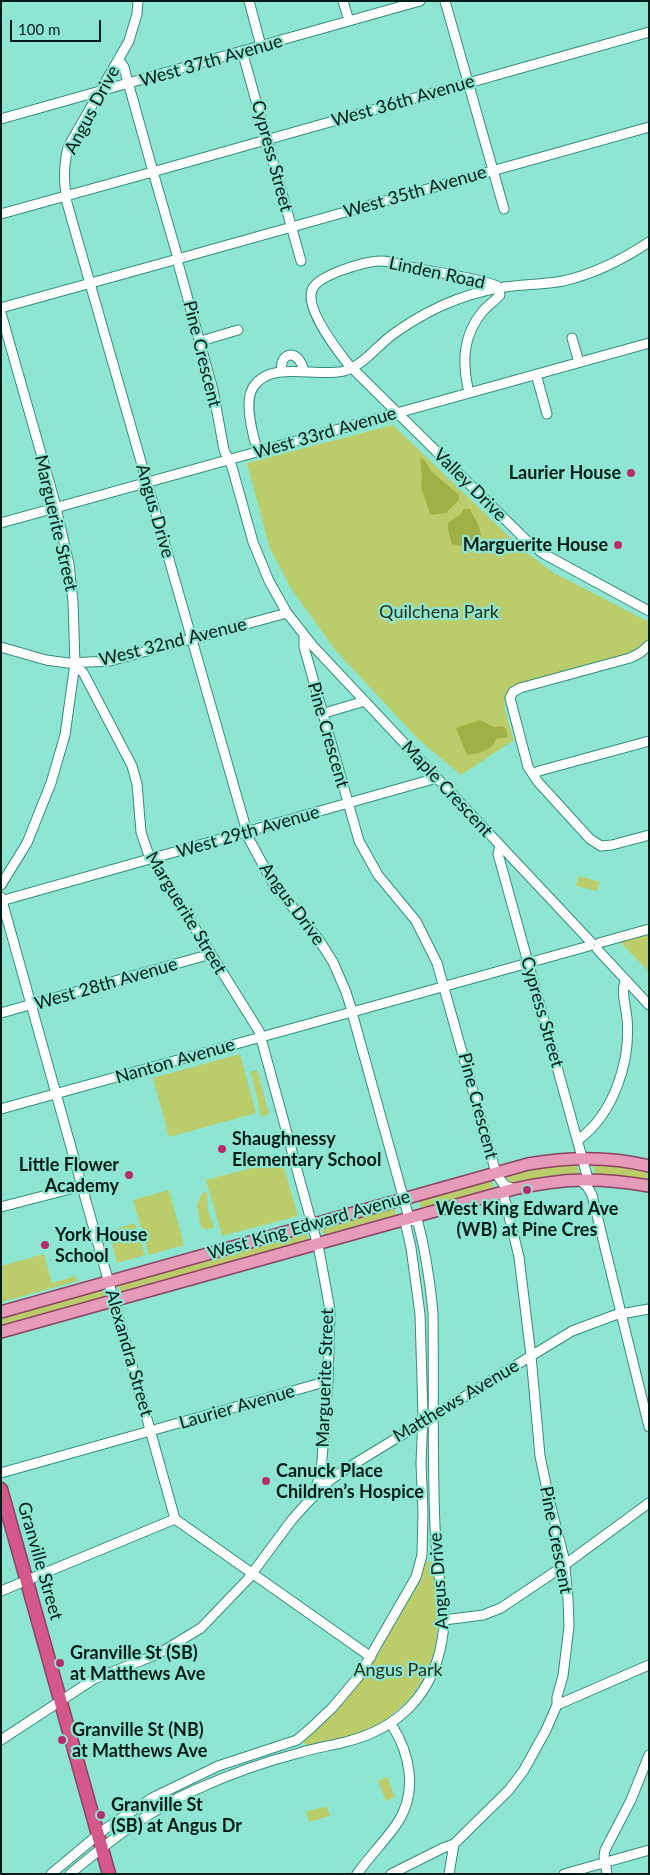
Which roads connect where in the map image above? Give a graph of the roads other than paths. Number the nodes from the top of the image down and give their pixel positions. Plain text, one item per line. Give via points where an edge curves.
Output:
1 (138, 1) edge
2 (249, 1) edge
3 (343, 1) edge
4 (420, 1) edge
5 (445, 1) edge
6 (349, 21) junction
7 (649, 32) edge
8 (261, 46) junction
9 (242, 51) junction
10 (119, 60) junction
11 (468, 83) junction
12 (128, 84) junction
13 (99, 92) junction
14 (1, 119) edge
15 (649, 127) edge
16 (267, 139) junction
17 (493, 170) junction
18 (153, 172) junction
19 (66, 196) junction
20 (504, 209) dead end
21 (1, 214) edge
22 (292, 227) junction
23 (649, 242) edge
24 (178, 259) junction
25 (301, 262) dead end
26 (90, 284) junction
27 (498, 288) junction
28 (1, 308) edge
29 (1, 313) edge
30 (238, 330) dead end
31 (572, 338) dead end
32 (201, 341) junction
33 (649, 343) edge
34 (579, 362) junction
35 (352, 367) junction
36 (282, 372) junction
37 (304, 372) junction
38 (536, 374) junction
39 (469, 393) junction
40 (399, 413) junction
41 (547, 414) dead end
42 (258, 452) junction
43 (229, 460) junction
44 (147, 483) junction
45 (56, 508) junction
46 (1, 524) edge
47 (649, 611) edge
48 (287, 613) junction
49 (304, 636) junction
50 (192, 639) junction
51 (649, 645) edge
52 (1, 647) edge
53 (75, 663) junction
54 (365, 701) junction
55 (321, 714) junction
56 (649, 741) edge
57 (533, 775) junction
58 (437, 778) junction
59 (347, 804) junction
60 (247, 832) junction
61 (649, 835) edge
62 (500, 846) junction
63 (152, 859) junction
64 (1, 885) edge
65 (2, 900) edge
66 (649, 929) edge
67 (594, 945) junction
68 (211, 954) junction
69 (528, 963) junction
70 (626, 980) junction
71 (444, 986) junction
72 (649, 1004) edge
73 (31, 1005) junction
74 (352, 1012) junction
75 (1, 1013) edge
76 (260, 1038) junction
77 (56, 1094) junction
78 (1, 1109) edge
79 (578, 1140) junction
80 (583, 1158) junction
81 (649, 1166) edge
82 (496, 1173) junction
83 (582, 1179) junction
84 (605, 1180) junction
85 (82, 1186) junction
86 (649, 1186) edge
87 (508, 1190) junction
88 (592, 1195) junction
89 (404, 1199) junction
90 (1, 1207) edge
91 (409, 1218) junction
92 (312, 1224) junction
93 (318, 1244) junction
94 (109, 1282) junction
95 (114, 1301) junction
96 (649, 1309) edge
97 (1, 1312) edge
98 (621, 1314) junction
99 (1, 1332) edge
100 (531, 1356) junction
101 (328, 1381) junction
102 (434, 1416) junction
103 (423, 1422) junction
104 (649, 1427) edge
105 (150, 1431) junction
106 (1, 1473) edge
107 (1, 1489) edge
108 (319, 1489) junction
109 (649, 1503) edge
110 (175, 1519) junction
111 (422, 1555) junction
112 (436, 1556) junction
113 (565, 1565) junction
114 (252, 1574) junction
115 (27, 1580) junction
116 (1, 1591) edge
117 (444, 1620) junction
118 (371, 1657) junction
119 (649, 1665) edge
120 (60, 1700) junction
121 (557, 1705) junction
122 (391, 1724) junction
123 (1, 1740) edge
124 (296, 1740) junction
125 (300, 1752) junction
126 (649, 1754) edge
127 (98, 1835) junction
128 (454, 1844) junction
129 (102, 1848) junction
130 (649, 1850) edge
131 (605, 1862) junction
132 (52, 1874) edge
133 (70, 1874) edge
134 (109, 1874) edge
135 (357, 1874) edge
136 (391, 1874) edge
137 (449, 1874) edge
138 (564, 1874) edge
139 (607, 1874) edge

1 - 10 street, Angus Drive via 134,29
2 - 8 street
3 - 6 street
4 - 6 street, West 37th Avenue
5 - 11 street
6 - 8 street, West 37th Avenue
7 - 11 street, West 36th Avenue
8 - 9 street, West 37th Avenue
9 - 12 street, West 37th Avenue
9 - 16 street, Cypress Street
10 - 12 street, Pine Crescent via 124,66
10 - 13 street, Angus Drive
11 - 16 street, West 36th Avenue
11 - 17 street
12 - 13 street, West 37th Avenue
12 - 18 street, Pine Crescent
13 - 14 street, West 37th Avenue
13 - 19 street, Angus Drive via 68,148 63,180
15 - 17 street, West 35th Avenue
16 - 18 street, West 36th Avenue
16 - 22 street, Cypress Street
17 - 20 street
17 - 22 street, West 35th Avenue
18 - 19 street, West 36th Avenue
18 - 24 street, Pine Crescent
19 - 21 street, West 36th Avenue
19 - 26 street, Angus Drive
22 - 24 street, West 35th Avenue
22 - 25 street, Cypress Street
23 - 27 street via 617,262 587,274
24 - 26 street, West 35th Avenue
24 - 32 street, Pine Crescent
26 - 28 street, West 35th Avenue
26 - 44 street, Angus Drive
27 - 35 street via 442,306 417,318
27 - 35 street, Linden Road via 381,261 344,270 318,282 311,291 316,314 331,342
27 - 39 street via 500,296 484,309 465,344 464,363
29 - 45 street, Marguerite Street
30 - 32 street
31 - 34 street
32 - 43 street, Pine Crescent via 224,450
33 - 34 street, West 33rd Avenue
34 - 38 street, West 33rd Avenue
35 - 37 street via 334,373
35 - 40 street
36 - 37 street
36 - 37 street via 283,359 293,355 302,362
36 - 42 street via 267,375 251,391 249,406
38 - 39 street, West 33rd Avenue
38 - 41 street
39 - 40 street, West 33rd Avenue
40 - 42 street, West 33rd Avenue
40 - 47 street, Valley Drive via 528,542
42 - 43 street, West 33rd Avenue
43 - 44 street, West 33rd Avenue
43 - 48 street, Pine Crescent via 262,566
44 - 45 street, West 33rd Avenue
44 - 50 street, Angus Drive
45 - 46 street, West 33rd Avenue
45 - 53 street, Marguerite Street via 74,602
48 - 49 street, Pine Crescent
48 - 50 street, West 32nd Avenue
49 - 54 street, Maple Crescent
49 - 55 street, Pine Crescent
50 - 53 street, West 32nd Avenue via 110,661
50 - 60 street, Angus Drive
51 - 57 street via 630,658 513,692 510,698 520,741
52 - 53 street, West 32nd Avenue via 46,660
53 - 63 street, Marguerite Street via 84,674 132,766 137,784 141,832
53 - 64 street via 65,735 51,783 27,843
54 - 55 street
54 - 58 street, Maple Crescent
55 - 59 street, Pine Crescent
56 - 57 street
57 - 61 street via 600,846
58 - 59 street, West 29th Avenue
58 - 62 street, Maple Crescent
59 - 60 street, West 29th Avenue
59 - 71 street, Pine Crescent via 369,861 416,921 437,963
60 - 63 street, West 29th Avenue
60 - 74 street, Angus Drive via 273,883 333,962
62 - 67 street, Maple Crescent
62 - 69 street, Cypress Street via 498,854
63 - 65 street, West 29th Avenue
63 - 68 street, Marguerite Street
65 - 73 street, Alexandra Street
66 - 67 street, Nanton Avenue
67 - 69 street, Nanton Avenue
67 - 70 street, Maple Crescent
68 - 73 street, West 28th Avenue
68 - 76 street, Marguerite Street
69 - 71 street, Nanton Avenue
69 - 79 street, Cypress Street
70 - 72 street, Maple Crescent
70 - 79 street via 628,1020 623,1069 616,1090 596,1123
71 - 74 street, Nanton Avenue
71 - 82 street, Pine Crescent
73 - 75 street, West 28th Avenue
73 - 77 street, Alexandra Street
74 - 76 street, Nanton Avenue
74 - 89 street, Angus Drive
76 - 77 street, Nanton Avenue
76 - 92 street, Marguerite Street
77 - 78 street, Nanton Avenue
77 - 85 street, Alexandra Street
79 - 80 street, Cypress Street
80 - 81 main road, West King Edward Avenue
80 - 82 main road, West King Edward Avenue via 550,1160
80 - 83 street, Cypress Street
82 - 87 street, Pine Crescent
82 - 89 main road, West King Edward Avenue
83 - 84 main road, West King Edward Avenue
83 - 87 main road, West King Edward Avenue
83 - 88 street
84 - 86 main road, West King Edward Avenue
84 - 88 street via 595,1186
85 - 90 street
85 - 94 street, Alexandra Street
87 - 91 main road, West King Edward Avenue
87 - 100 street, Pine Crescent
88 - 98 street
89 - 91 street, Angus Drive
89 - 92 main road, West King Edward Avenue
91 - 93 main road, West King Edward Avenue
91 - 102 street, Angus Drive via 418,1223 430,1282
91 - 103 street, Angus Drive via 406,1226 420,1314
92 - 93 street, Marguerite Street
92 - 94 main road, West King Edward Avenue
93 - 95 main road, West King Edward Avenue
93 - 101 street, Marguerite Street via 330,1310
94 - 95 street, Alexandra Street
94 - 97 main road, West King Edward Avenue
95 - 99 main road, West King Edward Avenue
95 - 105 street, Alexandra Street
96 - 98 street, Matthews Avenue
98 - 100 street, Matthews Avenue via 572,1331
98 - 104 street
100 - 102 street, Matthews Avenue
100 - 113 street, Pine Crescent via 540,1456
101 - 105 street, Laurier Avenue
101 - 108 street, Marguerite Street
102 - 103 street, Matthews Avenue
102 - 112 street, Angus Drive
103 - 108 street, Matthews Avenue via 346,1468
103 - 111 street, Angus Drive
105 - 106 street, Laurier Avenue
105 - 110 street, Alexandra Street
107 - 115 highway, Granville Street
108 - 114 street, Matthews Avenue
109 - 113 street
110 - 114 street
110 - 115 street
111 - 112 street
111 - 118 street, Angus Drive via 416,1578
112 - 117 street, Angus Drive
113 - 117 street via 500,1608 483,1615
113 - 121 street, Pine Crescent via 569,1626
114 - 118 street
114 - 120 street, Matthews Avenue via 201,1628 140,1662 94,1678
115 - 116 street
115 - 120 highway, Granville Street
117 - 122 street, Angus Drive via 442,1641 431,1676 408,1711
118 - 124 street, Angus Drive via 333,1706
119 - 121 street
120 - 123 street, Matthews Avenue
120 - 127 highway, Granville Street
121 - 128 street, Pine Crescent via 536,1749 509,1790
122 - 125 street, Angus Drive via 346,1742
122 - 135 street via 407,1755 410,1791 397,1824
124 - 125 street
124 - 127 street, Angus Drive via 218,1766 185,1781 152,1798
125 - 129 street, Angus Drive via 192,1791 143,1819
126 - 131 street via 631,1800 605,1850
127 - 129 highway, Granville Street
127 - 132 street, Angus Drive
128 - 136 street, Pine Crescent
128 - 137 street
129 - 133 street, Angus Drive
129 - 134 highway, Granville Street
130 - 131 street
131 - 138 street
131 - 139 street

